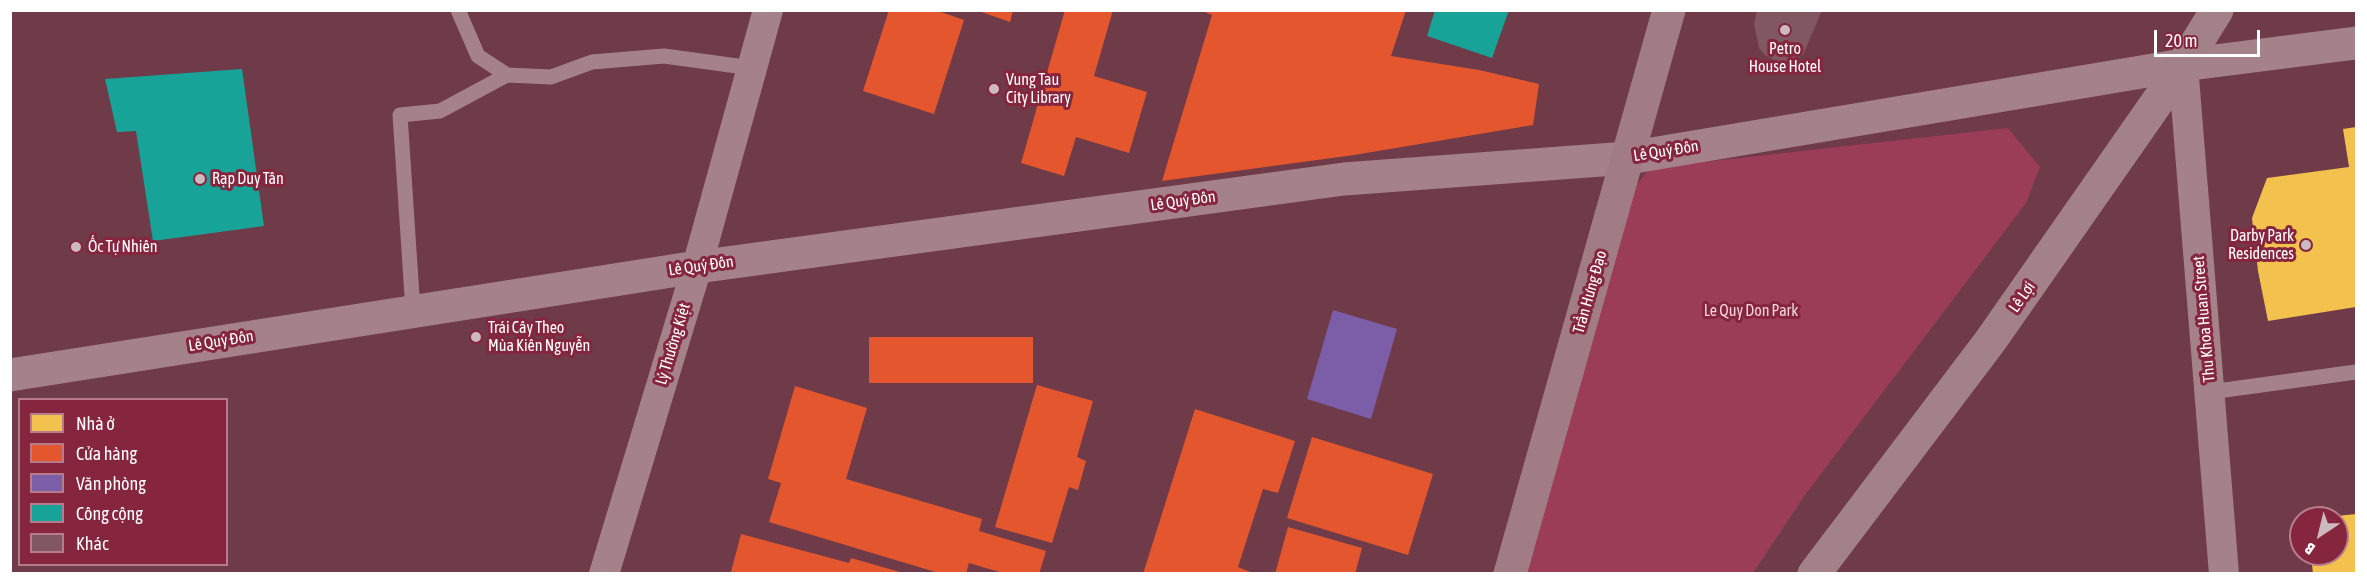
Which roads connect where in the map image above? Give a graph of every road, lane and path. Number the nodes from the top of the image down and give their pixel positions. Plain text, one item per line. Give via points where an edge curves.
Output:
1 (458, 10) edge
2 (768, 10) edge
3 (1670, 10) edge
4 (2217, 10) edge
5 (2356, 44) edge
6 (2183, 65) junction
7 (752, 68) junction
8 (507, 75) junction
9 (1628, 158) junction
10 (697, 267) junction
11 (414, 311) junction
12 (2356, 372) edge
13 (10, 375) edge
14 (2210, 392) junction
15 (604, 573) edge
16 (1510, 573) edge
17 (1814, 573) edge
18 (2224, 573) edge

1 - 8 lane via 478,56
2 - 7 street, Lý Thường Kiệt
3 - 9 main road, Trần Hưng Đạo
4 - 6 main road, Lê Lợi
5 - 6 street, Lê Quý Đôn
6 - 9 street, Lê Quý Đôn
6 - 14 street, Thu Khoa Huan Street
6 - 17 main road, Lê Lợi via 1991,340
7 - 8 lane via 664,56 592,62 551,77
7 - 10 street, Lý Thường Kiệt
8 - 11 lane via 440,111 400,115
9 - 10 street, Lê Quý Đôn via 1344,179
9 - 16 main road, Trần Hưng Đạo
10 - 11 street, Lê Quý Đôn
10 - 15 street, Lý Thường Kiệt
11 - 13 street, Lê Quý Đôn
12 - 14 lane
14 - 18 street, Thu Khoa Huan Street

